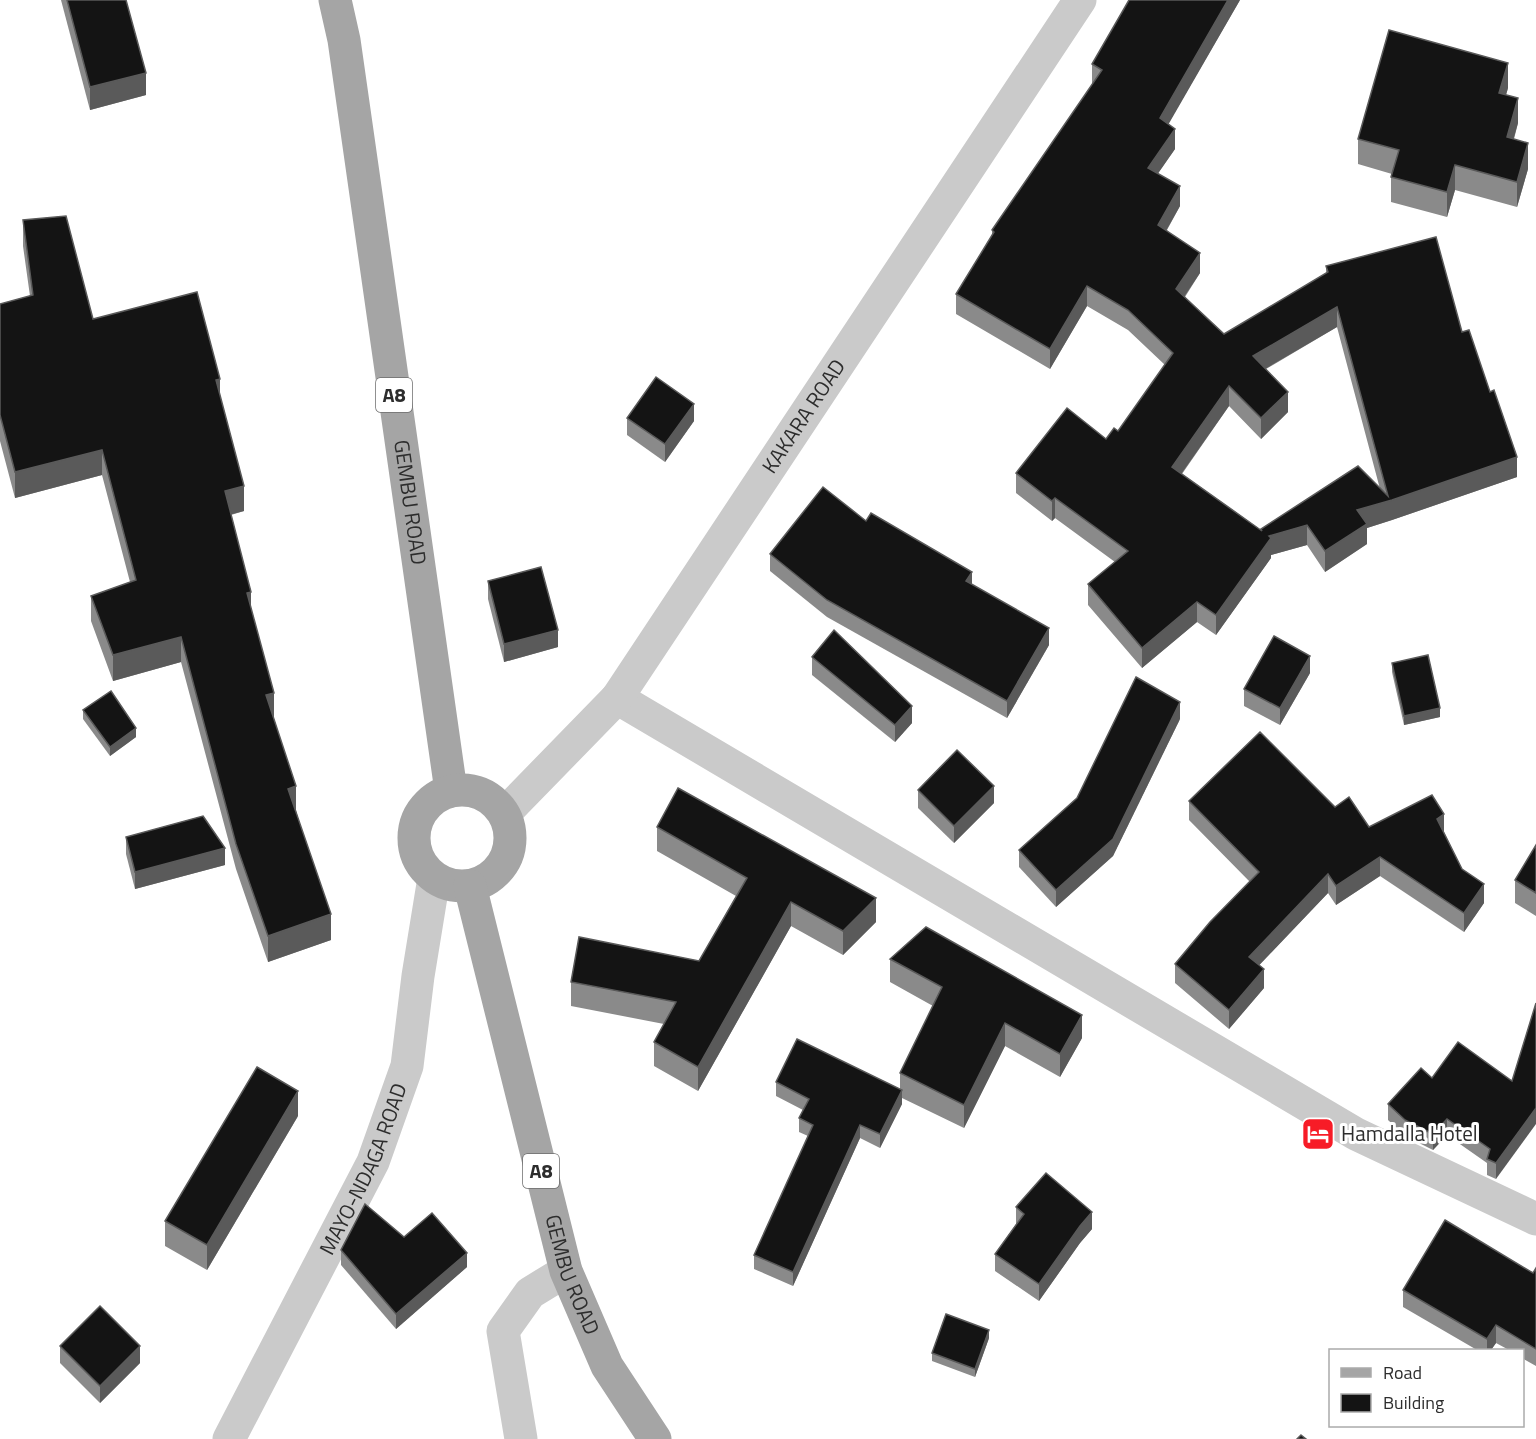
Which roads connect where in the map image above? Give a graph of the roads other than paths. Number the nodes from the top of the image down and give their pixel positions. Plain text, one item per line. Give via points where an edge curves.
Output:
1 (335, 0) edge
2 (1080, 0) edge
3 (617, 698) junction
4 (451, 791) junction
5 (504, 814) junction
6 (434, 878) junction
7 (470, 886) junction
8 (1536, 1219) edge
9 (566, 1271) junction
10 (229, 1439) edge
11 (521, 1439) edge
12 (655, 1439) edge

1 - 4 main road, GEMBU ROAD / A8 via 344,40
2 - 3 street, KAKARA ROAD
3 - 5 street, KAKARA ROAD
3 - 8 street via 1356,1134
4 - 5 main road via 482,794
4 - 6 main road via 434,799 421,812 414,830 414,848 421,865
5 - 7 main road via 510,844 505,859 497,871
6 - 7 main road via 451,885
6 - 10 street, MAYO-NDAGA ROAD via 407,1066 373,1162
7 - 9 main road, GEMBU ROAD / A8
9 - 11 street via 530,1293 503,1331
9 - 12 main road, GEMBU ROAD / A8 via 607,1366

